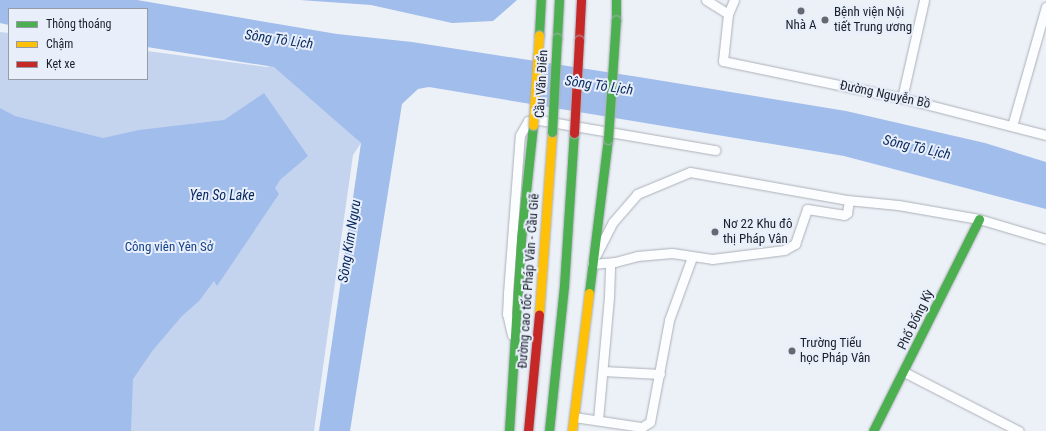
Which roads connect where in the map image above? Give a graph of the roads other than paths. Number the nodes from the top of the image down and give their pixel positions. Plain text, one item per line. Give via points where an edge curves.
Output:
1 (541, 0) edge
2 (559, 0) edge
3 (581, 0) edge
4 (616, 0) edge
5 (706, 0) edge
6 (734, 0) edge
7 (924, 0) edge
8 (1046, 7) edge
9 (728, 14) junction
10 (902, 98) junction
11 (1012, 126) junction
12 (552, 132) joint
13 (1046, 135) edge
14 (715, 150) dead end
15 (849, 200) junction
16 (979, 219) junction
17 (1046, 239) edge
18 (692, 257) junction
19 (610, 263) junction
20 (592, 264) junction
21 (514, 344) junction
22 (603, 370) junction
23 (904, 372) junction
24 (660, 374) junction
25 (574, 416) junction
26 (598, 420) junction
27 (1001, 427) edge
28 (509, 431) edge
29 (528, 431) edge
30 (549, 431) edge
31 (572, 431) edge
32 (873, 431) edge
33 (1019, 431) edge

1 - 21 main road, Cầu Văn Điển, bridge
2 - 12 main road, Cầu Văn Điển, bridge
3 - 30 main road, bridge via 564,286
4 - 20 main road, bridge via 608,139
5 - 9 street
6 - 9 street
7 - 10 street
8 - 11 street
9 - 10 street, Đường Nguyễn Bồ via 723,61
10 - 11 street, Đường Nguyễn Bồ
11 - 13 street, Đường Nguyễn Bồ
12 - 29 main road, Đường cao tốc Pháp Vân - Cầu Giẽ via 535,380
14 - 21 street via 539,120 528,121 522,126 507,314
15 - 16 street via 898,205
15 - 18 street via 847,213 844,215 807,210 792,247 712,259
15 - 20 street via 690,172 637,194 613,222
16 - 17 street
16 - 23 main road, Phố Đống Kỳ
18 - 19 street via 672,253 637,256
18 - 24 street via 669,320
19 - 20 street
19 - 22 street
20 - 25 main road
21 - 28 main road, Cầu Văn Điển
22 - 24 street
22 - 26 street
23 - 27 street
23 - 32 main road, Phố Đống Kỳ
24 - 26 street via 652,418 647,425
25 - 26 street
25 - 31 main road
27 - 33 street

